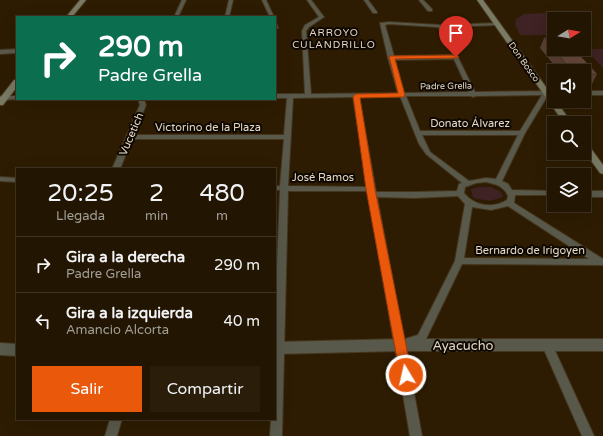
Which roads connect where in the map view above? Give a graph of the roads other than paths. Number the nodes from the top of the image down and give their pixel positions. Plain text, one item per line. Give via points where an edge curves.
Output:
1 (83, 0) edge
2 (184, 0) edge
3 (231, 0) edge
4 (264, 0) edge
5 (309, 0) edge
6 (366, 0) edge
7 (421, 0) edge
8 (480, 0) edge
9 (430, 10) dead end
10 (375, 12) dead end
11 (70, 16) edge
12 (176, 16) edge
13 (227, 16) edge
14 (272, 16) edge
15 (498, 24) junction
16 (440, 26) junction
17 (0, 52) edge
18 (16, 52) edge
19 (456, 57) junction
20 (391, 58) junction
21 (16, 83) edge
22 (547, 89) edge
23 (547, 93) edge
24 (591, 93) edge
25 (603, 93) edge
26 (402, 95) junction
27 (473, 95) junction
28 (276, 96) edge
29 (290, 96) junction
30 (308, 96) junction
31 (356, 96) junction
32 (547, 97) edge
33 (16, 98) edge
34 (2, 100) edge
35 (142, 100) edge
36 (419, 133) junction
37 (522, 133) junction
38 (287, 136) junction
39 (130, 137) junction
40 (591, 154) edge
41 (116, 168) edge
42 (603, 170) edge
43 (0, 179) edge
44 (16, 180) edge
45 (498, 182) junction
46 (467, 183) junction
47 (279, 188) edge
48 (371, 192) junction
49 (511, 192) junction
50 (460, 193) junction
51 (547, 193) edge
52 (591, 194) edge
53 (603, 194) edge
54 (469, 203) junction
55 (509, 203) junction
56 (278, 255) edge
57 (459, 261) junction
58 (602, 263) edge
59 (401, 345) junction
60 (547, 345) junction
61 (603, 345) edge
62 (277, 348) edge
63 (0, 350) edge
64 (16, 350) edge
65 (116, 420) edge
66 (111, 436) edge
67 (276, 436) edge
68 (416, 436) edge
69 (588, 436) edge

1 - 11 main road
2 - 12 street
3 - 13 street
4 - 14 street
5 - 30 street via 322,17 307,26 304,31
6 - 10 street
7 - 9 street
8 - 15 main road, Don Bosco
15 - 16 street
15 - 22 main road, Don Bosco
16 - 19 street
16 - 20 street via 382,24
17 - 18 street
19 - 20 street
19 - 27 street
20 - 26 street
21 - 34 main road
23 - 27 street, Padre Grella
24 - 25 street
26 - 27 street, Padre Grella
26 - 31 street, Padre Grella
26 - 36 street
28 - 29 street, Padre Grella
29 - 30 street, Padre Grella
29 - 38 street
30 - 31 street, Padre Grella
31 - 48 street
32 - 37 street
33 - 34 street
35 - 39 street, Vucetich via 144,105
36 - 37 street, Donato Álvarez
36 - 46 street via 428,153
37 - 45 street
38 - 39 street, Victorino de la Plaza
38 - 47 street
39 - 41 street, Vucetich
40 - 42 main road
43 - 44 street
45 - 46 street via 480,180
45 - 49 street
46 - 50 street via 462,186
47 - 48 street, José Ramos
47 - 56 street
48 - 50 street, José Ramos via 414,195
48 - 59 street
49 - 51 street
49 - 55 street via 512,198
50 - 54 street
52 - 53 street
54 - 55 street via 495,207
54 - 57 street
55 - 58 street
56 - 62 street
57 - 58 street, Bernardo de Irigoyen
57 - 59 street via 421,338
59 - 60 street, Ayacucho
59 - 62 street, Ayacucho
59 - 68 street
60 - 61 street, Ayacucho
60 - 69 street
62 - 67 street
63 - 64 street
65 - 66 street

